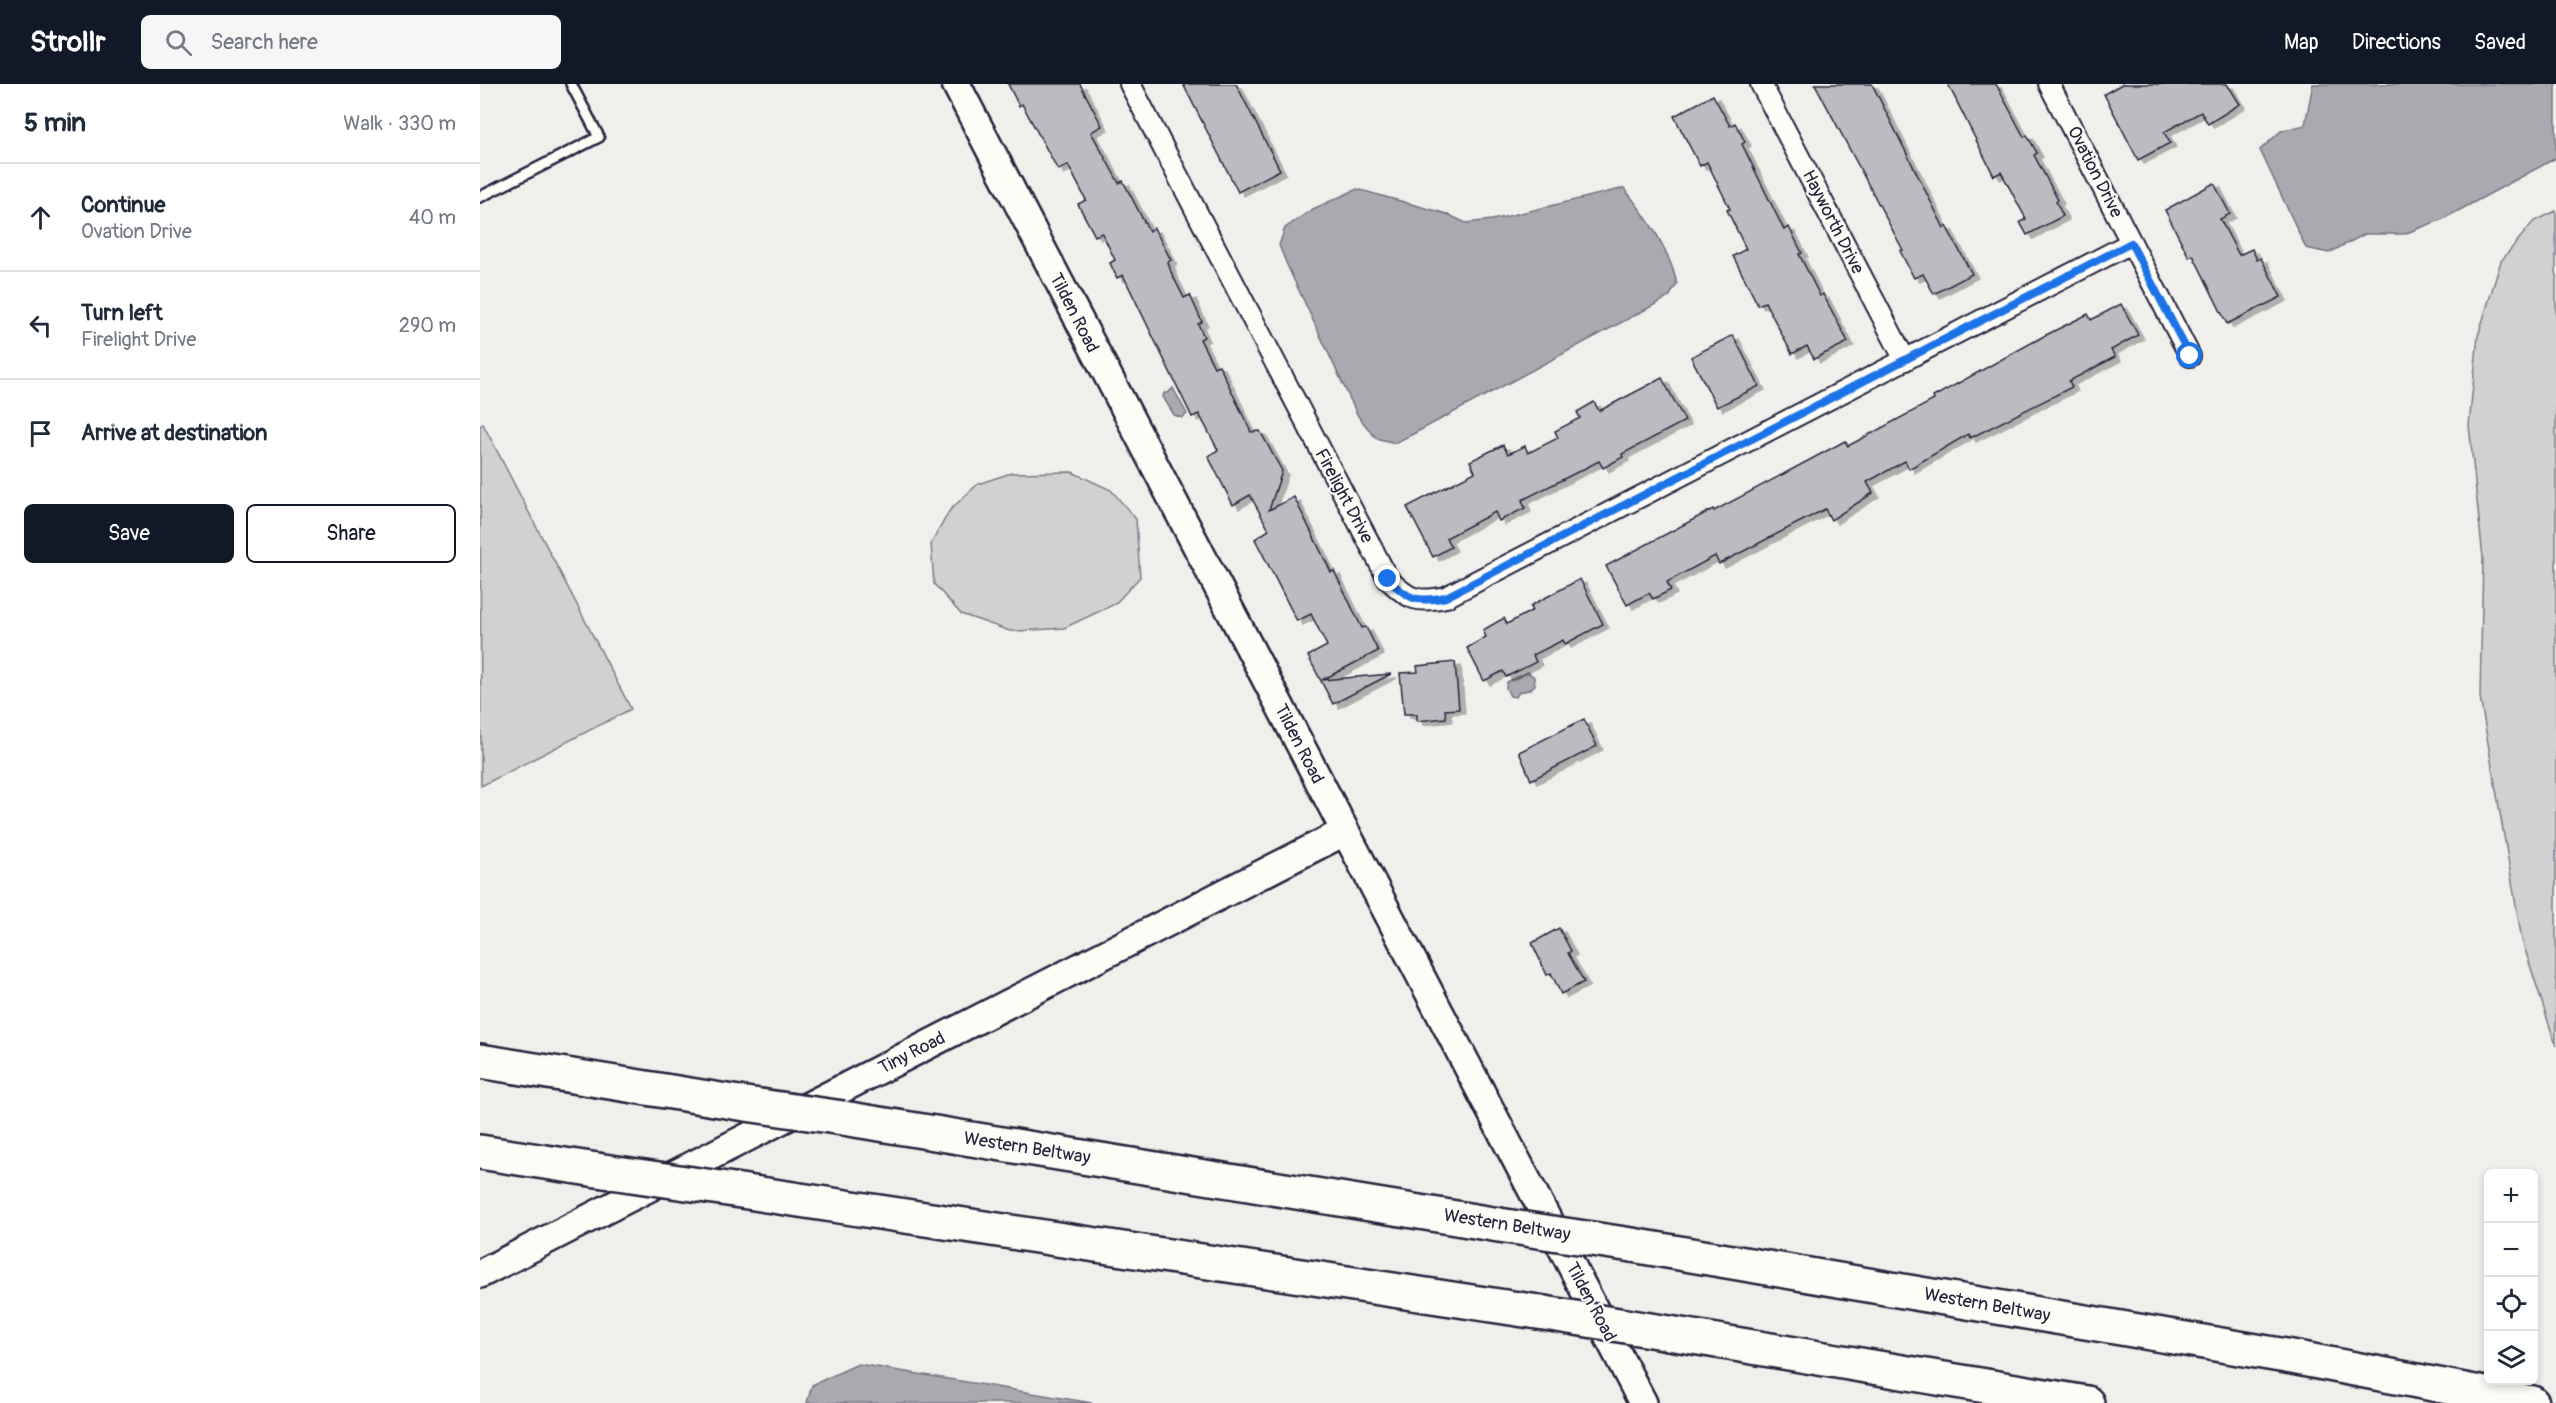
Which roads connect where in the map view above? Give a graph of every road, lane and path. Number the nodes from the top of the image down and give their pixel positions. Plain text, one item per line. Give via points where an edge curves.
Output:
1 (571, 84) edge
2 (956, 84) edge
3 (1130, 84) edge
4 (1761, 84) edge
5 (2049, 84) edge
6 (480, 197) edge
7 (2131, 243) junction
8 (2190, 356) dead end
9 (1905, 360) junction
10 (1344, 832) junction
11 (480, 1061) edge
12 (480, 1152) edge
13 (480, 1274) edge
14 (1643, 1403) edge
15 (2087, 1403) edge
16 (2532, 1403) edge

1 - 6 lane via 599,136
2 - 10 street, Tilden Road
3 - 9 street, Firelight Drive via 1388,579 1404,595 1424,602 1446,597
4 - 9 street, Hayworth Drive
5 - 7 street, Ovation Drive
7 - 8 street, Ovation Drive
7 - 9 street, Firelight Drive
10 - 13 street, Tiny Road
10 - 14 street, Tilden Road
11 - 16 highway, Western Beltway, bridge via 1632,1245 2292,1357
12 - 15 highway, bridge via 1538,1312

